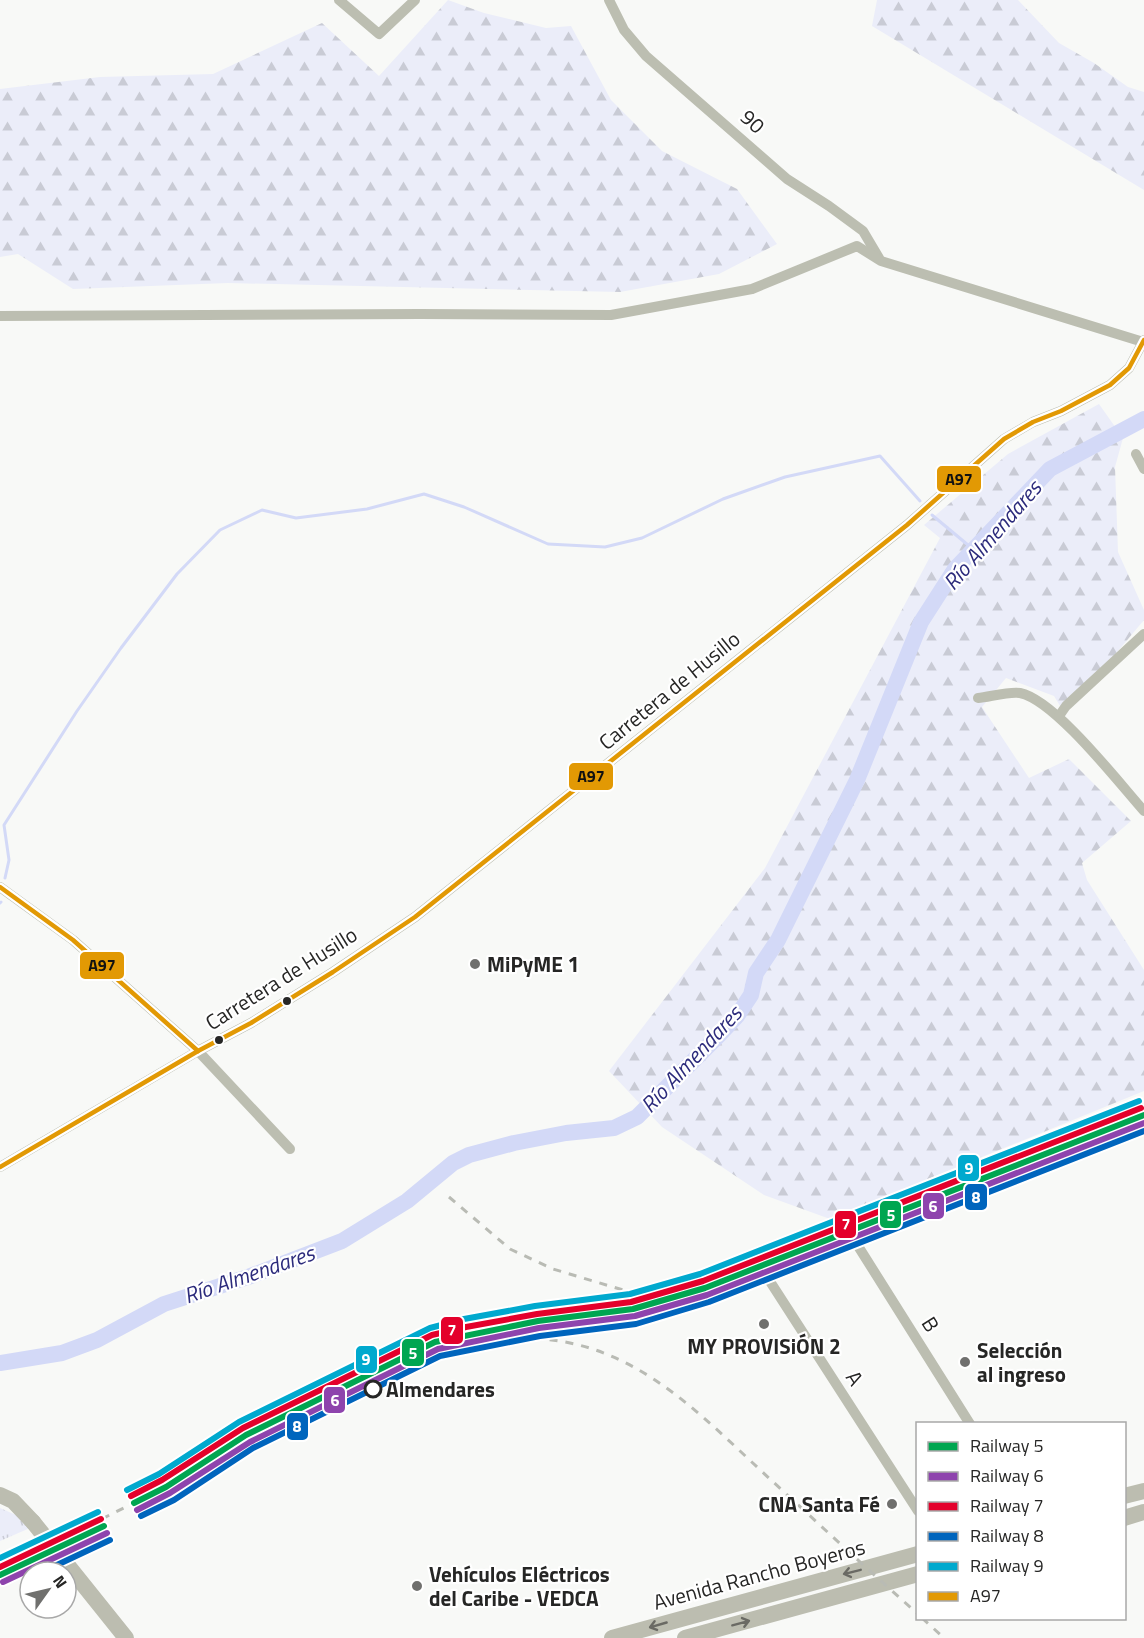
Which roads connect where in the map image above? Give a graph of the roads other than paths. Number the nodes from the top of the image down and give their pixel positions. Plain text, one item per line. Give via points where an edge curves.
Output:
1 (339, 0) edge
2 (415, 0) edge
3 (609, 0) edge
4 (881, 261) junction
5 (0, 316) edge
6 (1144, 341) edge
7 (1136, 454) dead end
8 (1144, 469) edge
9 (1144, 634) edge
10 (978, 698) dead end
11 (1059, 716) junction
12 (1144, 811) edge
13 (0, 887) edge
14 (198, 1051) junction
15 (290, 1149) dead end
16 (0, 1167) edge
17 (858, 1246) dead end
18 (760, 1266) dead end
19 (969, 1422) edge
20 (1144, 1491) edge
21 (0, 1495) edge
22 (1126, 1496) edge
23 (0, 1500) edge
24 (916, 1508) edge
25 (1144, 1512) edge
26 (1126, 1518) edge
27 (33, 1522) junction
28 (916, 1555) edge
29 (916, 1575) edge
30 (126, 1638) edge
31 (612, 1638) edge
32 (685, 1638) edge

1 - 2 street via 379,34
3 - 4 street, 90 via 624,30 646,56 788,179 863,231
4 - 5 street via 857,246 752,289 611,315
4 - 6 street
6 - 14 street, Carretera de Husillo via 1129,368 1110,385 1004,439 906,525 415,917 251,1023
7 - 8 street
9 - 11 street
10 - 11 street via 1019,693
11 - 12 street
13 - 14 street via 73,940
14 - 15 street
14 - 16 street, Carretera de Husillo
17 - 19 street, B
18 - 24 street, A
20 - 22 highway
21 - 27 highway
23 - 27 highway
25 - 26 highway
27 - 30 highway, bridge
28 -> 31 highway, Avenida Rancho Boyeros
32 -> 29 highway, Avenida Rancho Boyeros

